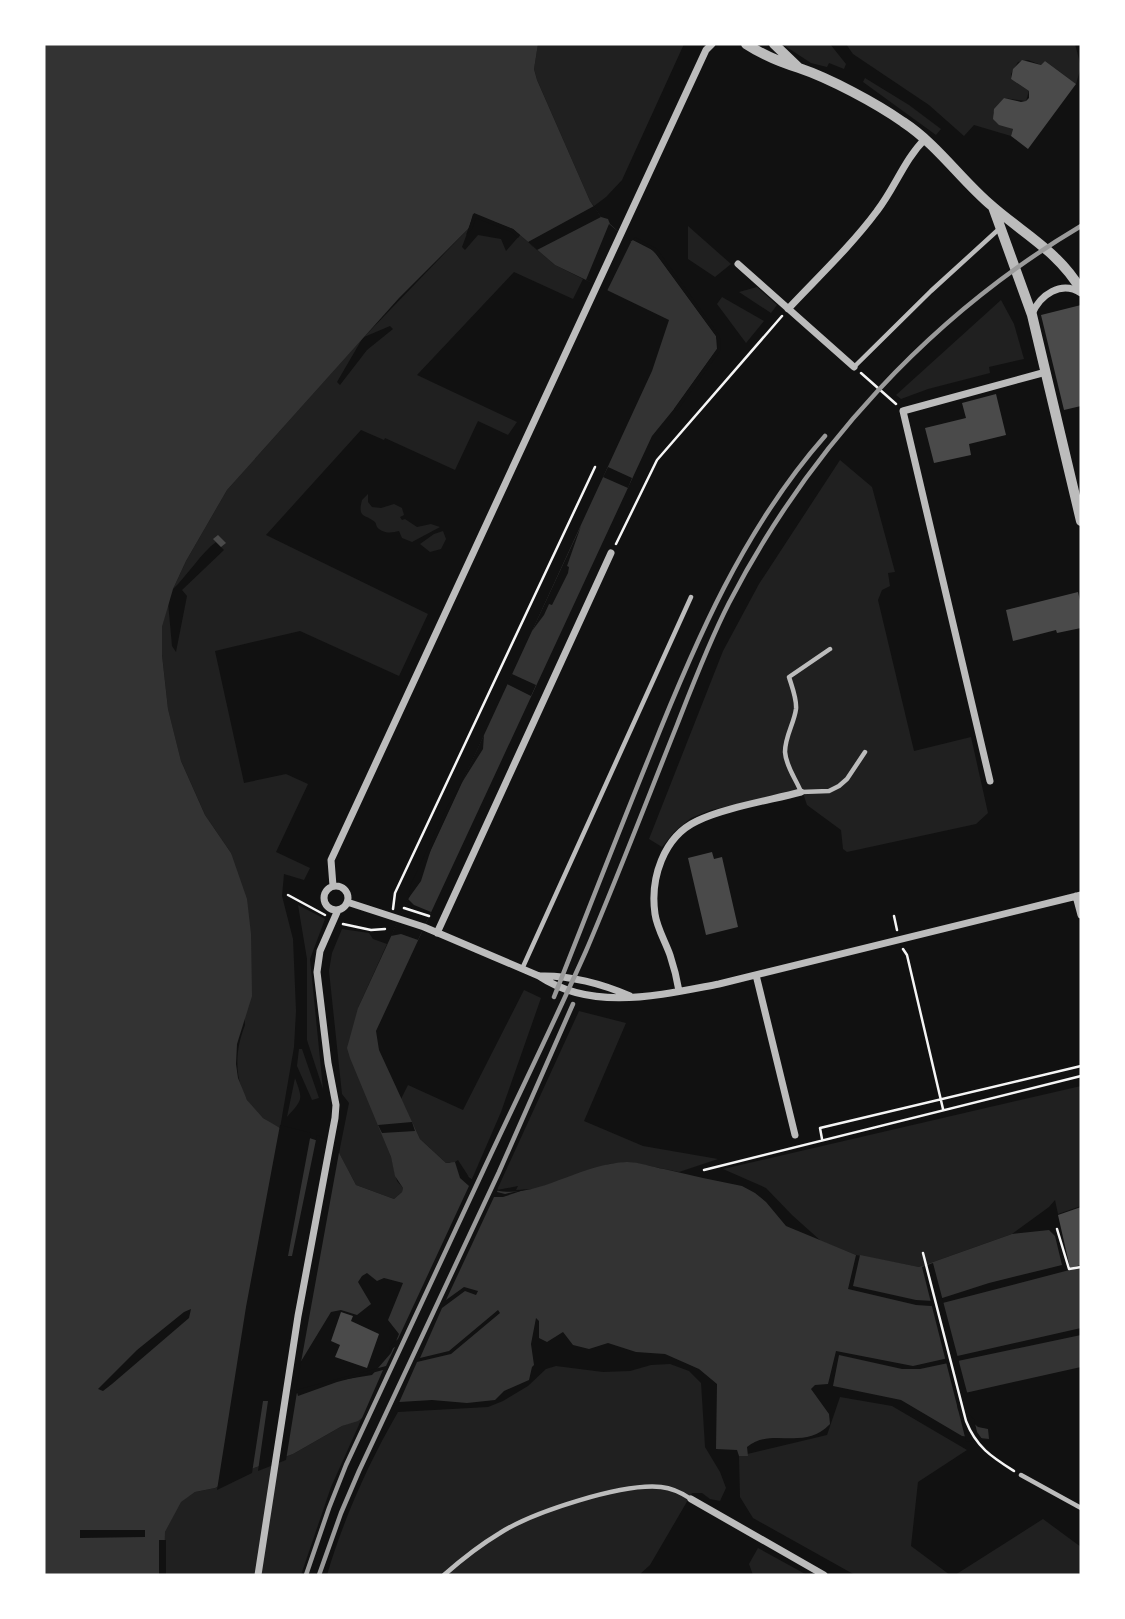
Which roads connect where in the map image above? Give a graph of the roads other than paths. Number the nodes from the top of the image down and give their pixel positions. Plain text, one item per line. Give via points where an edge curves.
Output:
1 (712, 44) edge
2 (746, 44) edge
3 (774, 44) edge
4 (799, 68) junction
5 (925, 139) junction
6 (646, 181) junction
7 (653, 188) dead end
8 (993, 207) junction
9 (1000, 228) junction
10 (738, 264) dead end
11 (1081, 291) edge
12 (788, 309) junction
13 (1032, 314) junction
14 (854, 367) joint
15 (1046, 372) junction
16 (1081, 520) edge
17 (611, 553) road end
18 (691, 597) dead end
19 (830, 649) dead end
20 (865, 752) dead end
21 (990, 781) dead end
22 (802, 792) junction
23 (333, 886) junction
24 (1079, 896) edge
25 (347, 902) junction
26 (338, 910) junction
27 (1081, 915) edge
28 (437, 933) junction
29 (522, 970) junction
30 (756, 975) junction
31 (539, 976) junction
32 (679, 991) junction
33 (630, 996) junction
34 (795, 1135) dead end
35 (1021, 1475) road end
36 (691, 1499) joint
37 (1081, 1508) edge
38 (258, 1575) edge
39 (444, 1575) edge
40 (824, 1575) edge

1 - 6 street
2 - 4 street
3 - 4 street
4 - 5 street via 881,107
5 - 8 street
5 - 12 street via 908,157 874,215
6 - 7 street
6 - 23 street via 331,860
8 - 9 street
8 - 11 street via 1050,251 1074,276
9 - 13 street
9 - 14 lane
10 - 12 street
11 - 13 street via 1051,291
12 - 14 street
13 - 15 street
15 - 16 street
15 - 21 street via 903,411
17 - 28 street
18 - 29 lane
19 - 22 lane via 789,677 796,709 785,754
20 - 22 lane via 839,786
22 - 32 street via 705,817 674,838 659,867 654,900
23 - 25 street via 345,890
23 - 26 street via 324,900 326,906
24 - 27 street
24 - 30 street
25 - 26 street
25 - 28 street
26 - 38 street via 320,951 317,972 335,1118 298,1316
28 - 29 street
29 - 31 street
30 - 32 street
30 - 34 street
31 - 33 street via 615,989
31 - 33 street via 581,995
32 - 33 street
35 - 37 lane
36 - 39 lane via 663,1487 591,1497 500,1533
36 - 40 street

